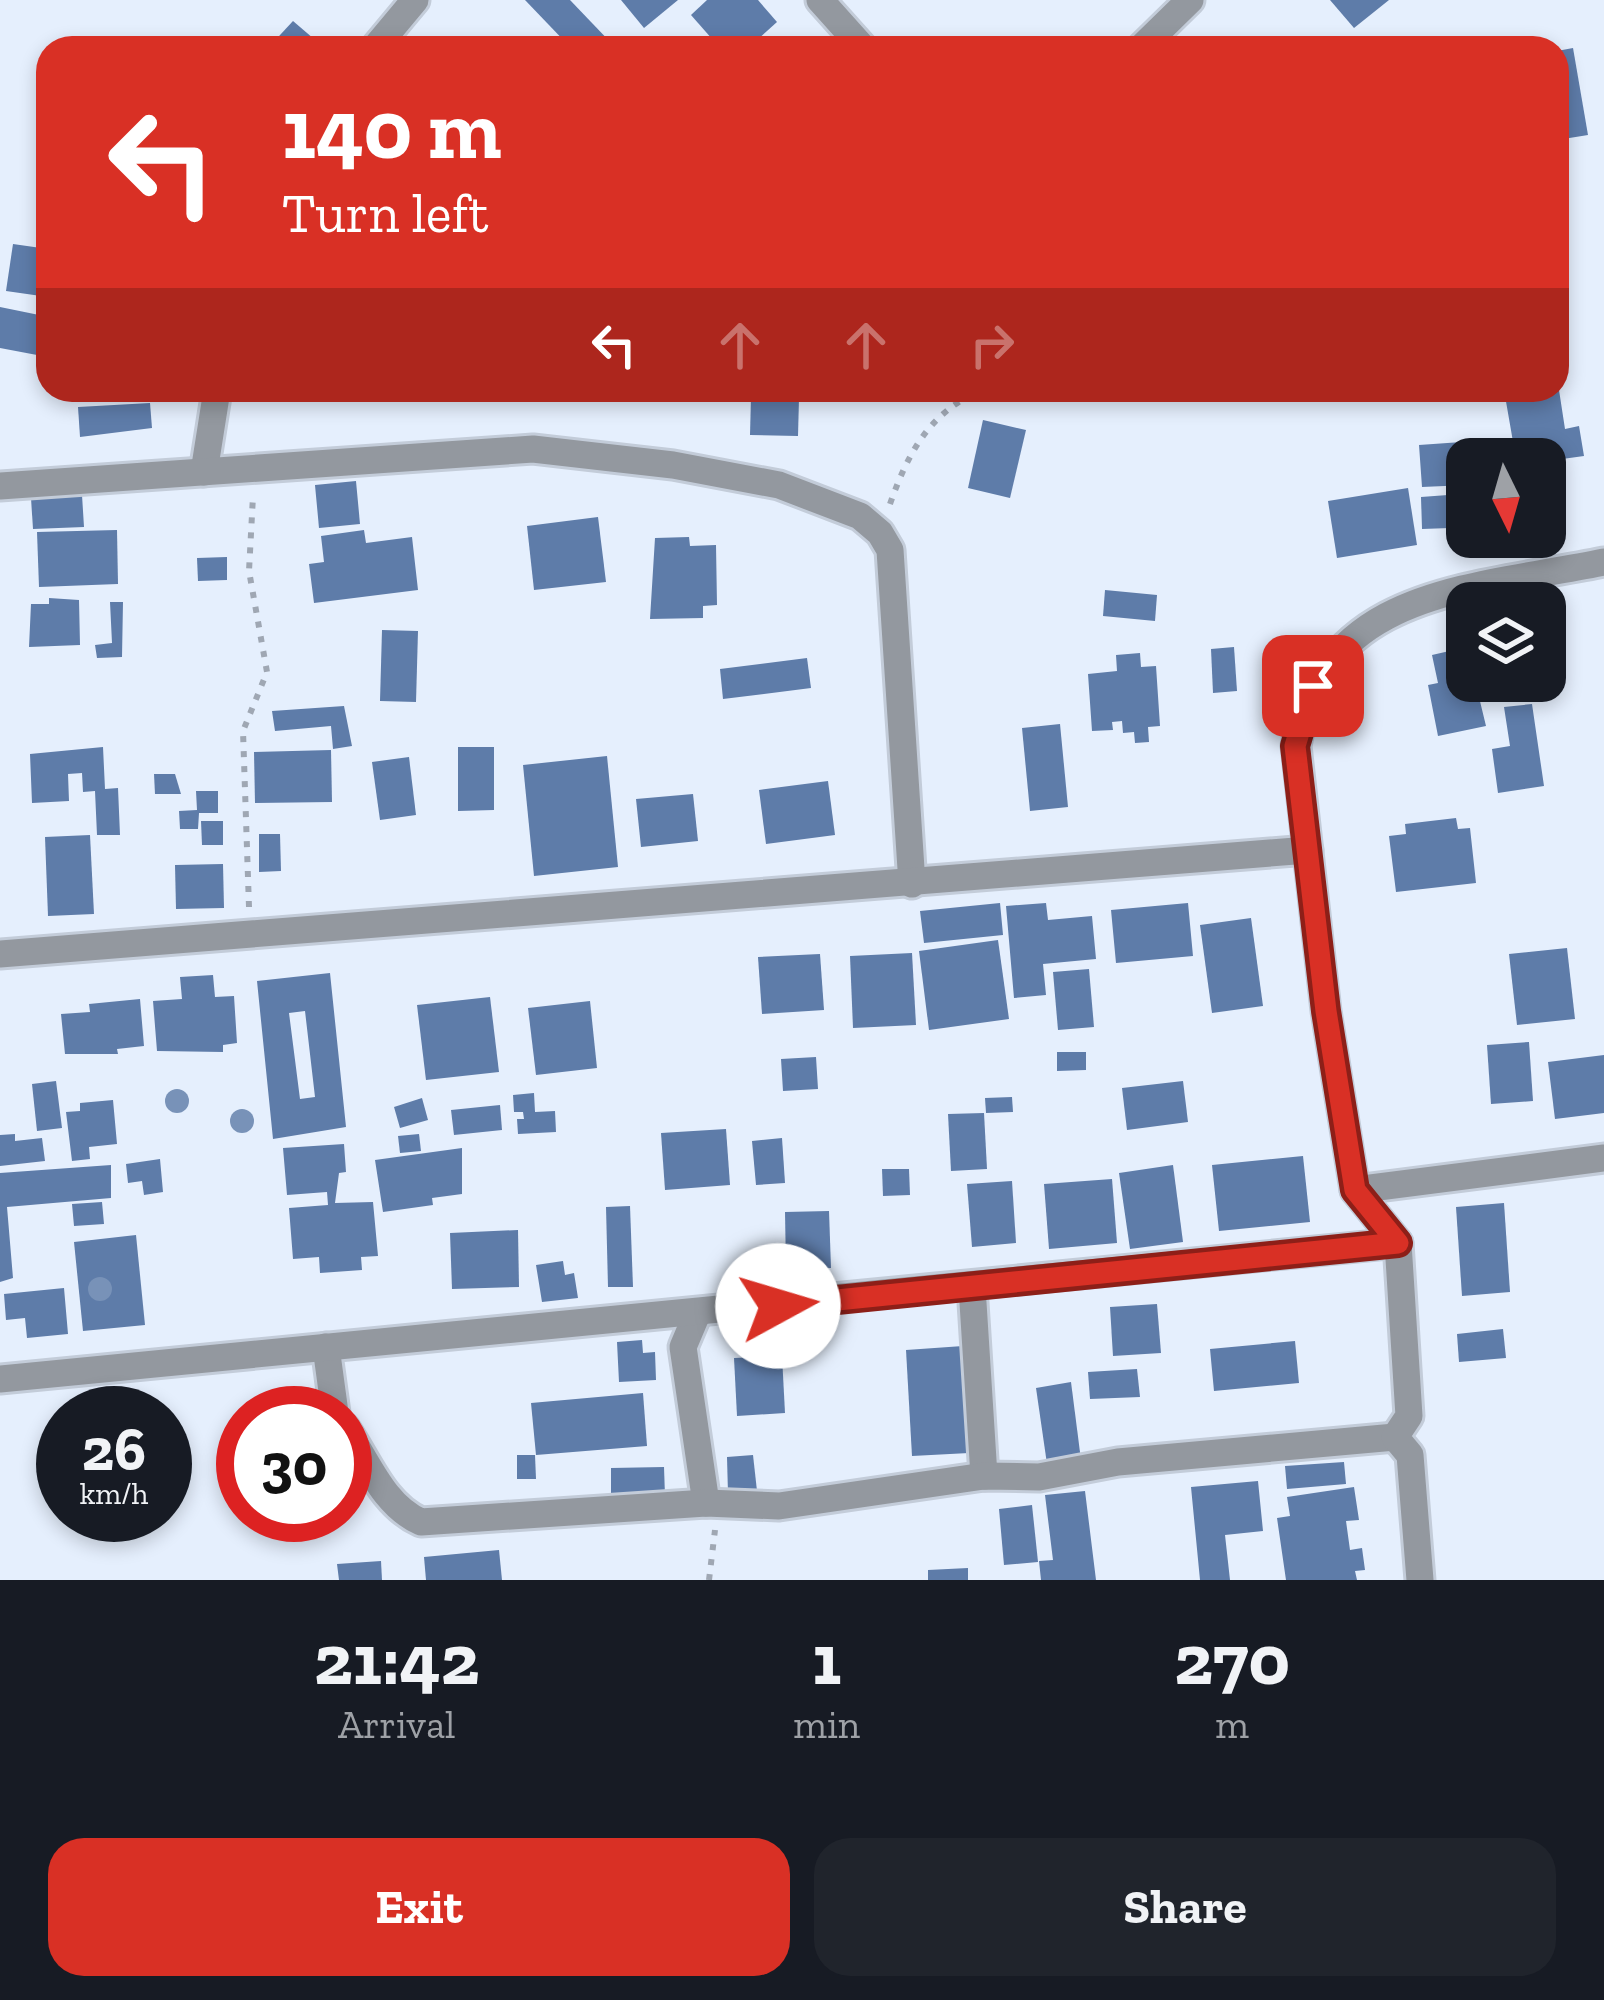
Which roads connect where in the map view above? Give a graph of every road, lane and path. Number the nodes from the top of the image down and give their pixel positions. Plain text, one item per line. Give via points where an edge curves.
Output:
1 (415, 0) edge
2 (820, 0) edge
3 (1190, 0) edge
4 (385, 36) edge
5 (852, 36) edge
6 (1153, 36) edge
7 (215, 402) edge
8 (960, 402) edge
9 (255, 470) junction
10 (205, 472) junction
11 (0, 486) edge
12 (880, 532) junction
13 (1604, 562) edge
14 (1308, 850) junction
15 (913, 884) junction
16 (251, 935) junction
17 (0, 954) edge
18 (1604, 1158) edge
19 (1355, 1190) junction
20 (1398, 1243) junction
21 (972, 1287) junction
22 (697, 1314) junction
23 (326, 1347) junction
24 (0, 1378) edge
25 (331, 1386) edge
26 (1395, 1437) junction
27 (372, 1472) edge
28 (984, 1476) junction
29 (706, 1503) junction
30 (709, 1580) edge
31 (1420, 1580) edge

1 - 4 street
2 - 5 street
3 - 6 street
7 - 10 street
8 - 12 path via 908,452
9 - 10 street
9 - 12 street via 533,449 779,485 829,501
9 - 16 path via 249,572 267,672 242,745
10 - 11 street
12 - 15 street via 896,593
13 - 14 street via 1391,610 1337,648 1302,711 1295,746
14 - 15 street
14 - 19 street
15 - 16 street
16 - 17 street
18 - 19 street
19 - 20 street
20 - 21 street
20 - 26 street via 1409,1416
21 - 22 street
21 - 28 street
22 - 23 street
22 - 29 street via 683,1347
23 - 24 street
23 - 25 street
26 - 28 street via 1118,1462 1039,1477
26 - 31 street via 1410,1455
27 - 29 street via 402,1514 421,1522
28 - 29 street via 779,1505
29 - 30 path via 716,1526

